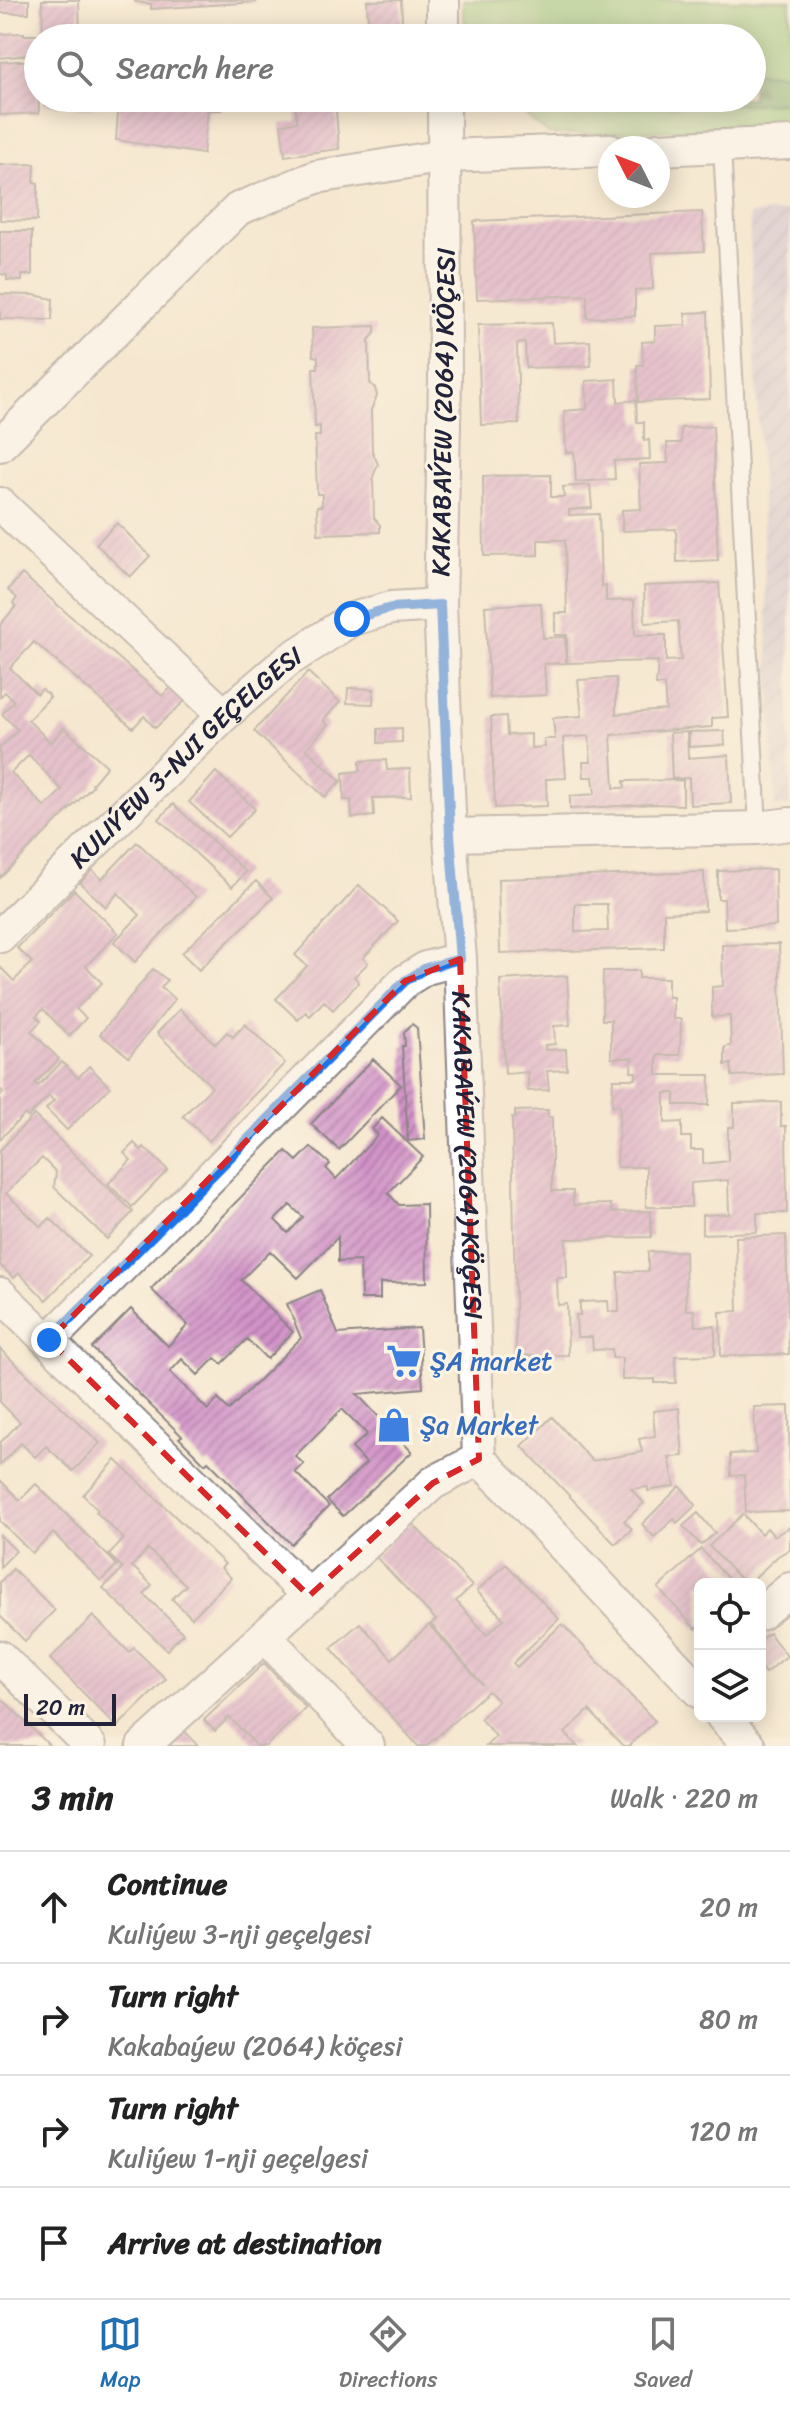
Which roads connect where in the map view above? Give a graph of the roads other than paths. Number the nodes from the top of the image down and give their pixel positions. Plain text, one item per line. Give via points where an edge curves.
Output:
1 (443, 0) edge
2 (443, 24) edge
3 (444, 112) edge
4 (790, 143) edge
5 (722, 147) junction
6 (670, 149) edge
7 (598, 150) edge
8 (445, 156) junction
9 (0, 445) edge
10 (0, 504) edge
11 (440, 605) junction
12 (224, 715) junction
13 (790, 824) edge
14 (758, 828) junction
15 (450, 835) junction
16 (0, 936) edge
17 (460, 959) junction
18 (0, 1294) edge
19 (49, 1340) junction
20 (479, 1459) junction
21 (790, 1589) edge
22 (309, 1596) junction
23 (766, 1609) edge
24 (265, 1636) junction
25 (0, 1657) edge
26 (694, 1676) edge
27 (727, 1722) edge
28 (90, 1746) edge
29 (143, 1746) edge
30 (368, 1746) edge
31 (749, 1746) edge

1 - 2 street
3 - 8 street, KAKABAÝEW (2064) KÖÇESI
4 - 5 street
5 - 6 street
5 - 14 lane
7 - 8 street
8 - 9 street via 316,177 238,209
8 - 11 street, KAKABAÝEW (2064) KÖÇESI
10 - 12 street
11 - 12 street, KULIÝEW 3-NJI GEÇELGESI via 391,608 352,619 287,661
11 - 15 street, KAKABAÝEW (2064) KÖÇESI
12 - 16 street, KULIÝEW 3-NJI GEÇELGESI
13 - 14 street
14 - 15 street
15 - 17 street, KAKABAÝEW (2064) KÖÇESI
17 - 19 street via 426,968 405,981
17 - 20 street, KAKABAÝEW (2064) KÖÇESI
18 - 19 street
19 - 22 street
20 - 22 street via 433,1483
20 - 26 street
21 - 23 street
22 - 24 street
24 - 29 street
24 - 30 street
25 - 28 street
27 - 31 street

